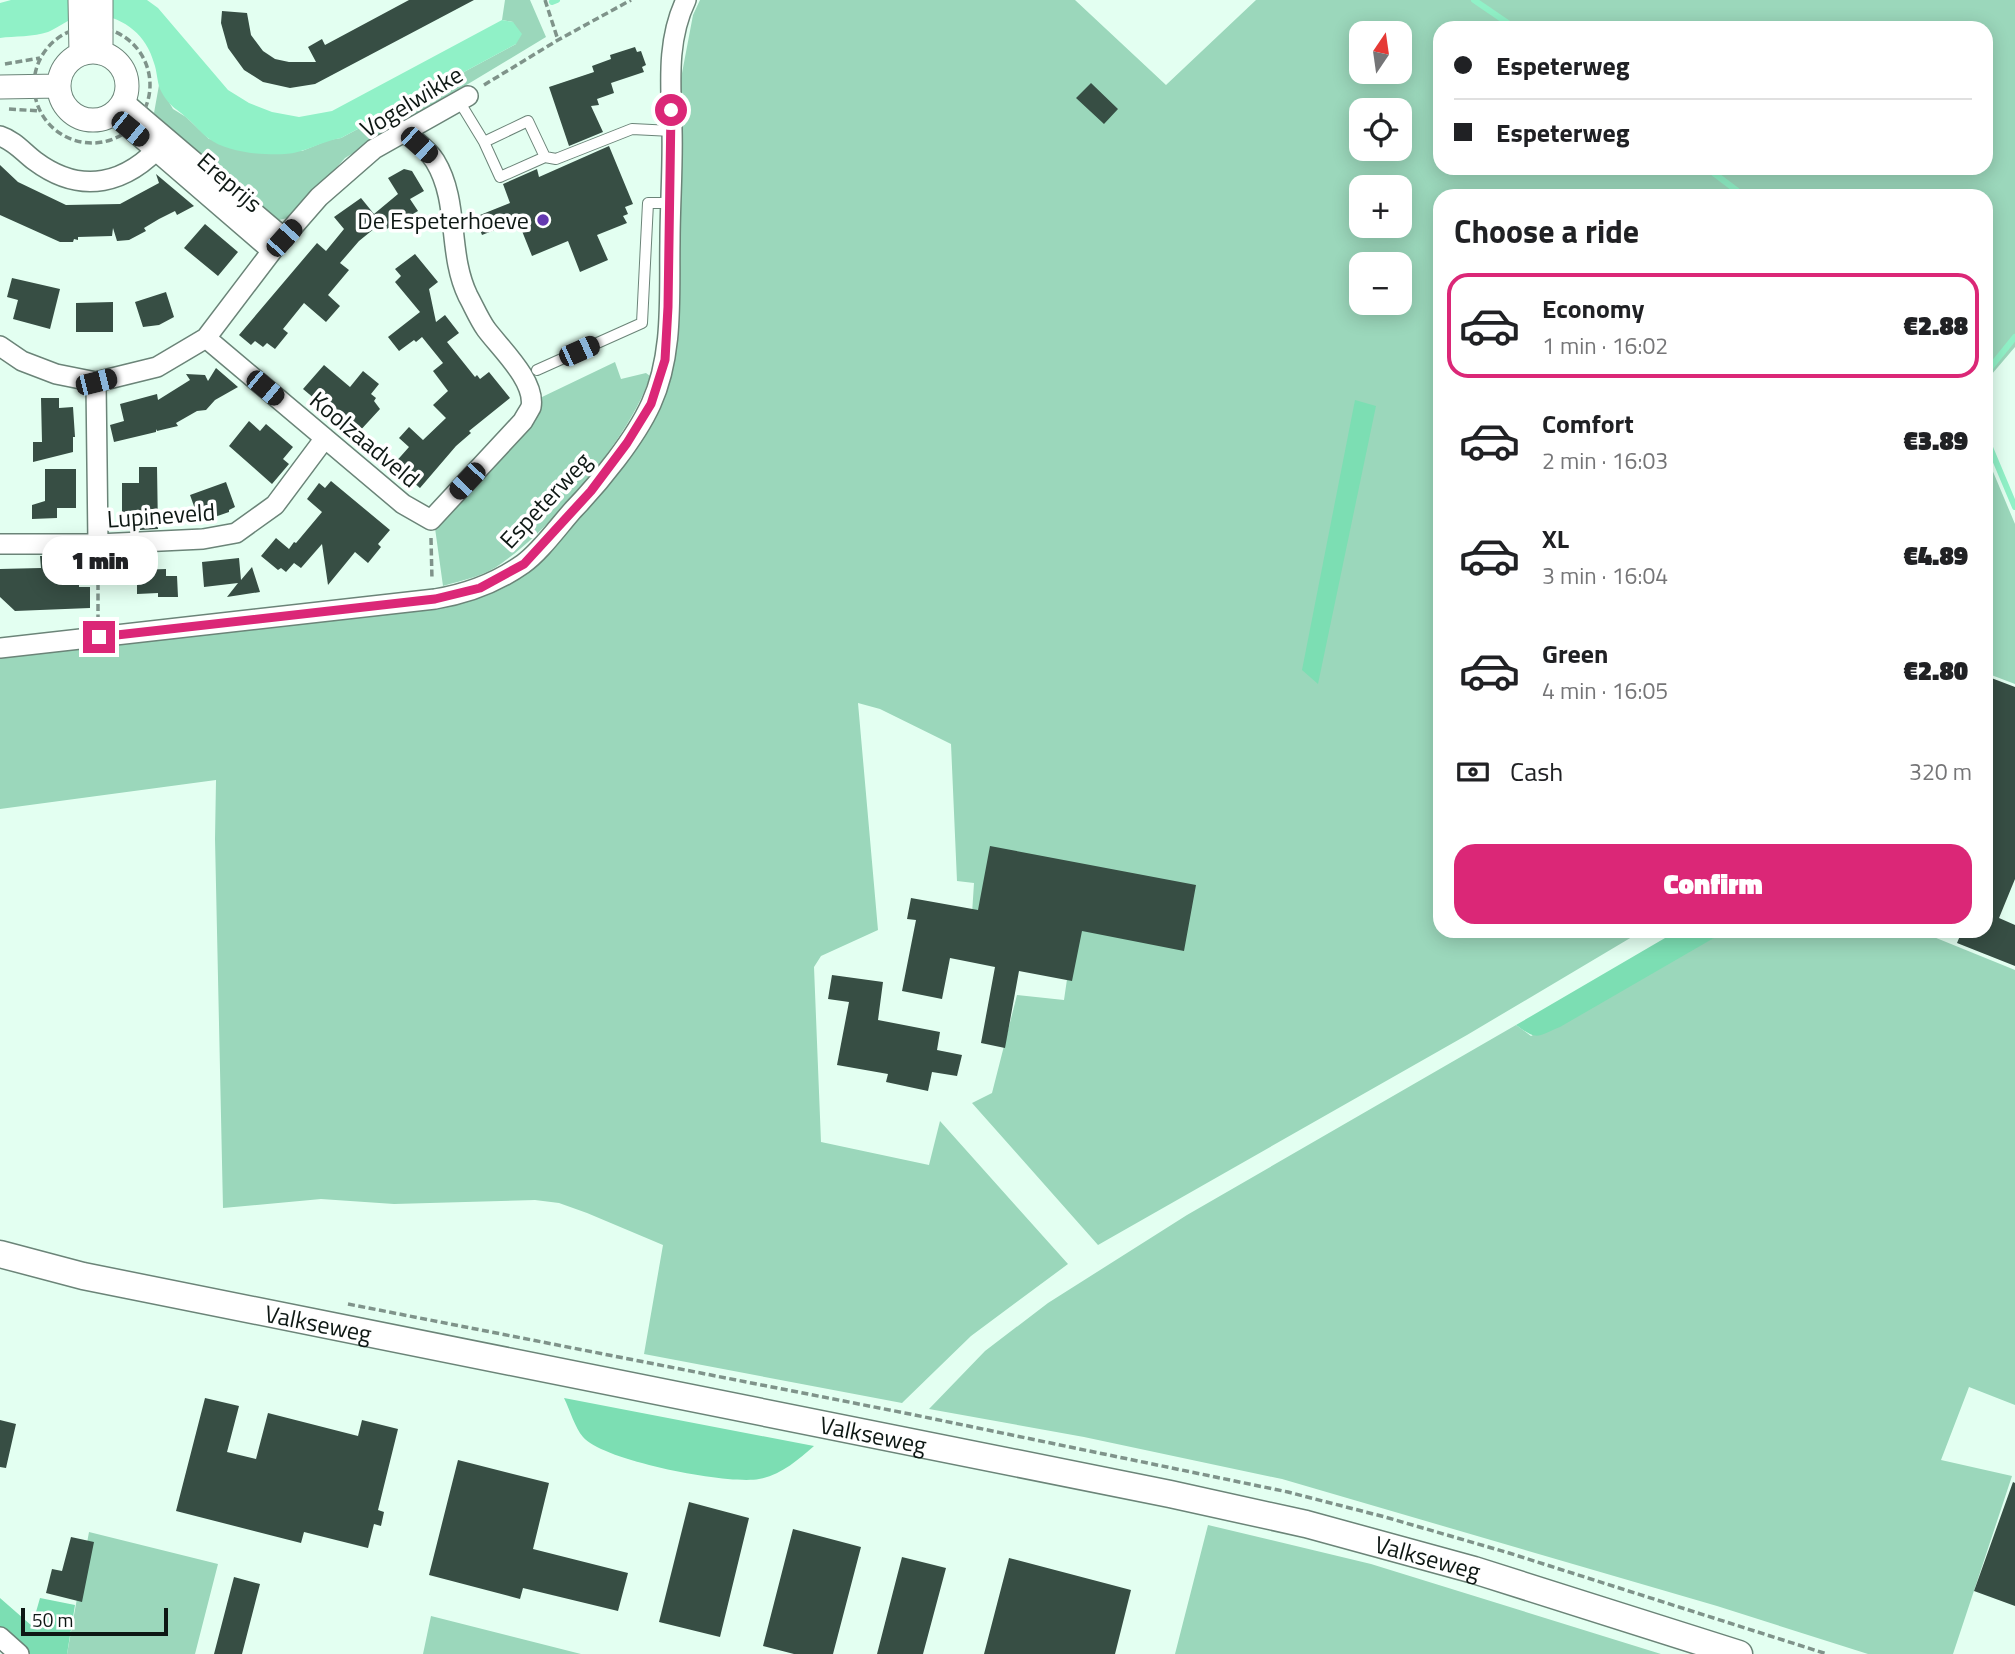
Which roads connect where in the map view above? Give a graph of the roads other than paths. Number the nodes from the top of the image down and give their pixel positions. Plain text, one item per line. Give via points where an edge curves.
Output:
1 (80, 0) edge
2 (686, 0) edge
3 (96, 18) edge
4 (91, 54) junction
5 (47, 86) junction
6 (0, 87) edge
7 (463, 98) joint
8 (118, 107) junction
9 (404, 131) junction
10 (672, 131) junction
11 (0, 136) edge
12 (484, 142) junction
13 (162, 145) junction
14 (545, 157) junction
15 (670, 203) junction
16 (278, 244) junction
17 (206, 338) junction
18 (0, 346) edge
19 (537, 370) dead end
20 (96, 382) junction
21 (325, 438) junction
22 (0, 544) edge
23 (98, 544) junction
24 (0, 648) edge
25 (0, 1254) edge
26 (0, 1637) edge
27 (19, 1654) edge
28 (1739, 1654) edge

1 - 3 street
2 - 10 street, Espeterweg via 672,49
3 - 4 street
4 - 5 street via 65,66
4 - 8 street via 118,64 124,72 126,82
5 - 6 street
5 - 8 street via 82,118 92,120
7 - 9 street, Vogelwikke
7 - 12 lane
8 - 13 street, Ereprijs
9 - 16 street, Vogelwikke via 374,149 319,197
9 - 21 street, Koolzaadveld via 434,159 445,183 463,285 484,326 522,373 531,406 523,421 430,520 403,504
10 - 14 lane via 632,129 556,159
10 - 15 street, Espeterweg
11 - 13 street via 66,179 105,182 133,170
12 - 14 lane via 500,177
12 - 14 lane via 528,121
13 - 16 street, Ereprijs
15 - 19 lane via 648,203 642,323
15 - 24 street, Espeterweg via 665,360 651,404 591,491 524,564 480,588 435,599
16 - 17 street, Vogelwikke
17 - 20 street, Vogelwikke via 158,367
17 - 21 street, Koolzaadveld
18 - 20 street, Vogelwikke via 55,374
20 - 23 street
21 - 23 street, Lupineveld via 275,505 236,533
22 - 23 street, Lupineveld
25 - 28 main road, Valkseweg via 83,1276 1306,1524 1474,1570
26 - 27 street

